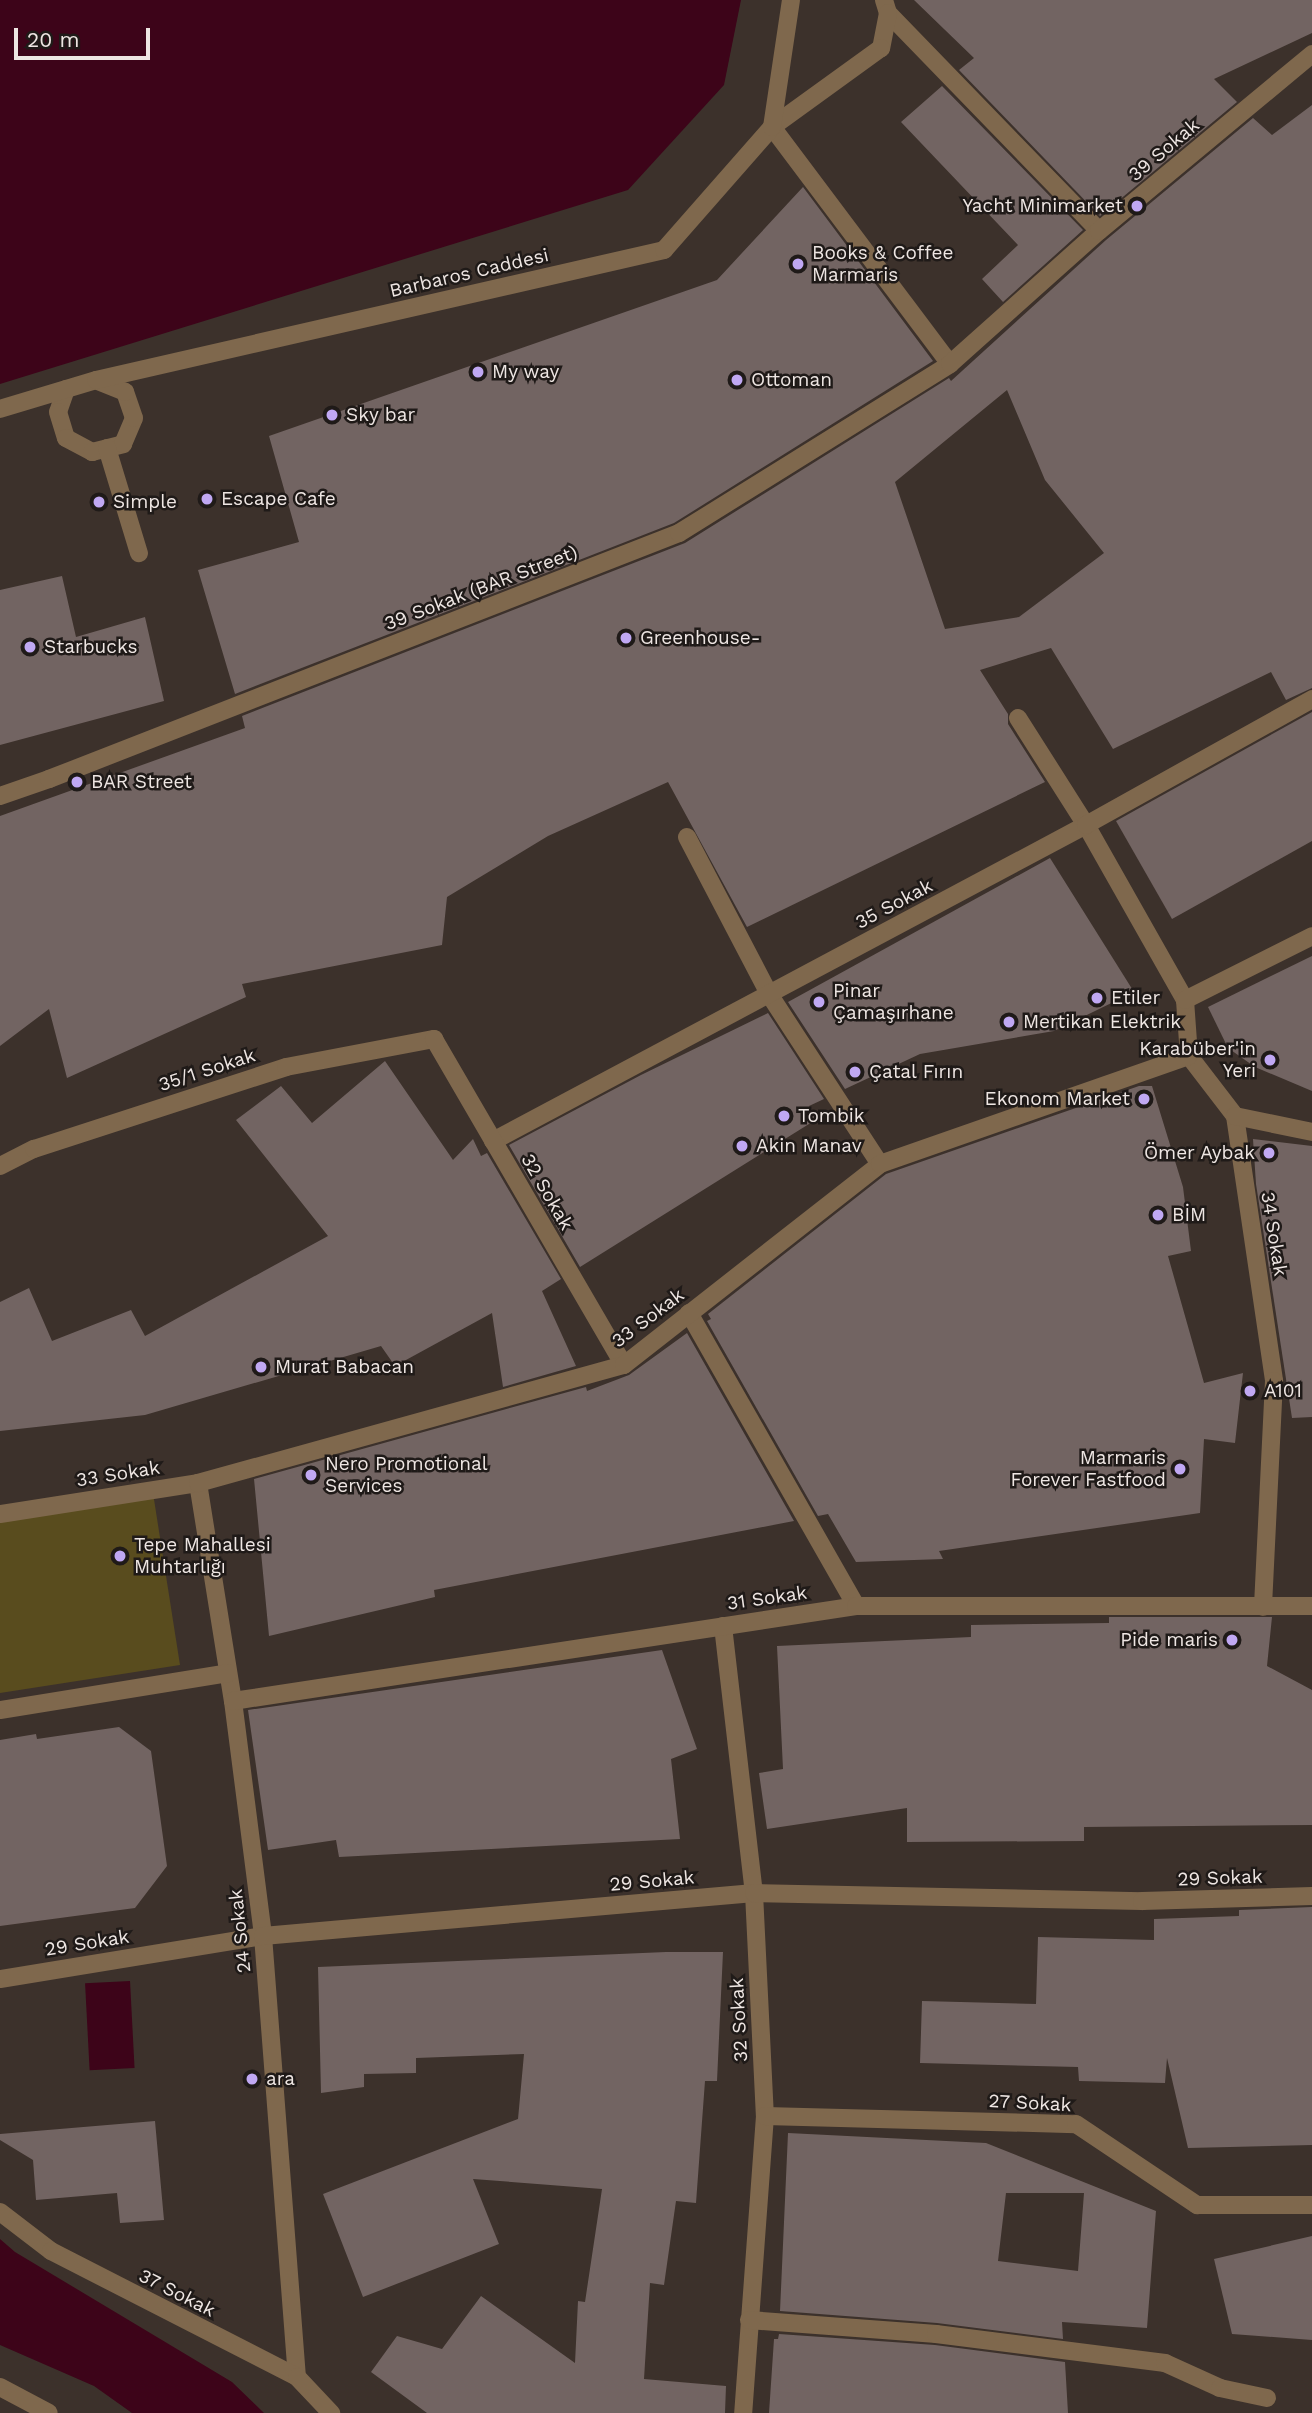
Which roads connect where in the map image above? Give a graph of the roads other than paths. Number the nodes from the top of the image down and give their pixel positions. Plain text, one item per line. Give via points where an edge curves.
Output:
1 (791, 0) edge
2 (886, 6) edge
3 (1312, 54) edge
4 (772, 127) junction
5 (1099, 232) junction
6 (950, 364) junction
7 (96, 380) junction
8 (66, 389) junction
9 (0, 409) edge
10 (107, 448) junction
11 (139, 552) dead end
12 (1312, 699) edge
13 (1018, 718) dead end
14 (0, 796) edge
15 (1086, 825) junction
16 (687, 837) dead end
17 (1312, 936) edge
18 (769, 994) junction
19 (1185, 1000) junction
20 (434, 1039) joint
21 (1189, 1056) junction
22 (1235, 1116) junction
23 (1312, 1132) edge
24 (493, 1141) junction
25 (880, 1164) junction
26 (0, 1166) edge
27 (689, 1314) junction
28 (624, 1365) junction
29 (198, 1483) junction
30 (0, 1514) edge
31 (856, 1606) junction
32 (1312, 1606) edge
33 (1262, 1607) junction
34 (723, 1626) junction
35 (228, 1672) junction
36 (233, 1701) junction
37 (0, 1710) edge
38 (754, 1893) junction
39 (1312, 1896) edge
40 (262, 1936) junction
41 (0, 1979) edge
42 (765, 2116) junction
43 (1312, 2205) edge
44 (0, 2212) edge
45 (749, 2320) junction
46 (298, 2377) junction
47 (0, 2387) edge
48 (1267, 2398) dead end
49 (49, 2413) edge
50 (331, 2413) edge
51 (743, 2413) edge

1 - 4 street
2 - 4 street, Barbaros Caddesi via 881,48
2 - 5 street
3 - 5 street, 39 Sokak
4 - 6 street
4 - 7 street, Barbaros Caddesi via 664,250
5 - 6 street, 39 Sokak
6 - 14 street, 39 Sokak (BAR Street) via 679,533
7 - 8 street, Barbaros Caddesi
7 - 10 street via 125,392 134,418 123,444
8 - 9 street, Barbaros Caddesi
8 - 10 street via 58,412 66,438 92,452
10 - 11 street
12 - 15 street, 35 Sokak
13 - 15 street
15 - 18 street, 35 Sokak
15 - 19 street
16 - 18 street
17 - 19 street
18 - 24 street, 35 Sokak
18 - 25 street
19 - 21 street
20 - 24 street, 32 Sokak
20 - 26 street, 35/1 Sokak via 286,1066 34,1149
21 - 22 street, 34 Sokak
21 - 25 street, 33 Sokak
22 - 23 street
22 - 33 street, 34 Sokak via 1274,1381
24 - 28 street, 32 Sokak
25 - 27 street, 33 Sokak
27 - 28 street, 33 Sokak
27 - 31 street
28 - 29 street, 33 Sokak
29 - 30 street, 33 Sokak
29 - 35 street, 24 Sokak
31 - 33 street, 31 Sokak
31 - 34 street, 31 Sokak
32 - 33 street, 31 Sokak
34 - 36 street, 31 Sokak
34 - 38 street, 32 Sokak
35 - 36 street, 24 Sokak
35 - 37 street
36 - 40 street, 24 Sokak
38 - 39 street, 29 Sokak via 1142,1901
38 - 40 street, 29 Sokak
38 - 42 street, 32 Sokak
40 - 41 street, 29 Sokak
40 - 46 street, 24 Sokak
42 - 43 street, 27 Sokak via 1076,2124 1197,2204
42 - 45 street, 32 Sokak
44 - 46 street, 37 Sokak via 51,2251
45 - 48 street via 936,2334 1165,2363 1220,2388
45 - 51 street, 32 Sokak
46 - 50 street, 37 Sokak
47 - 49 street

